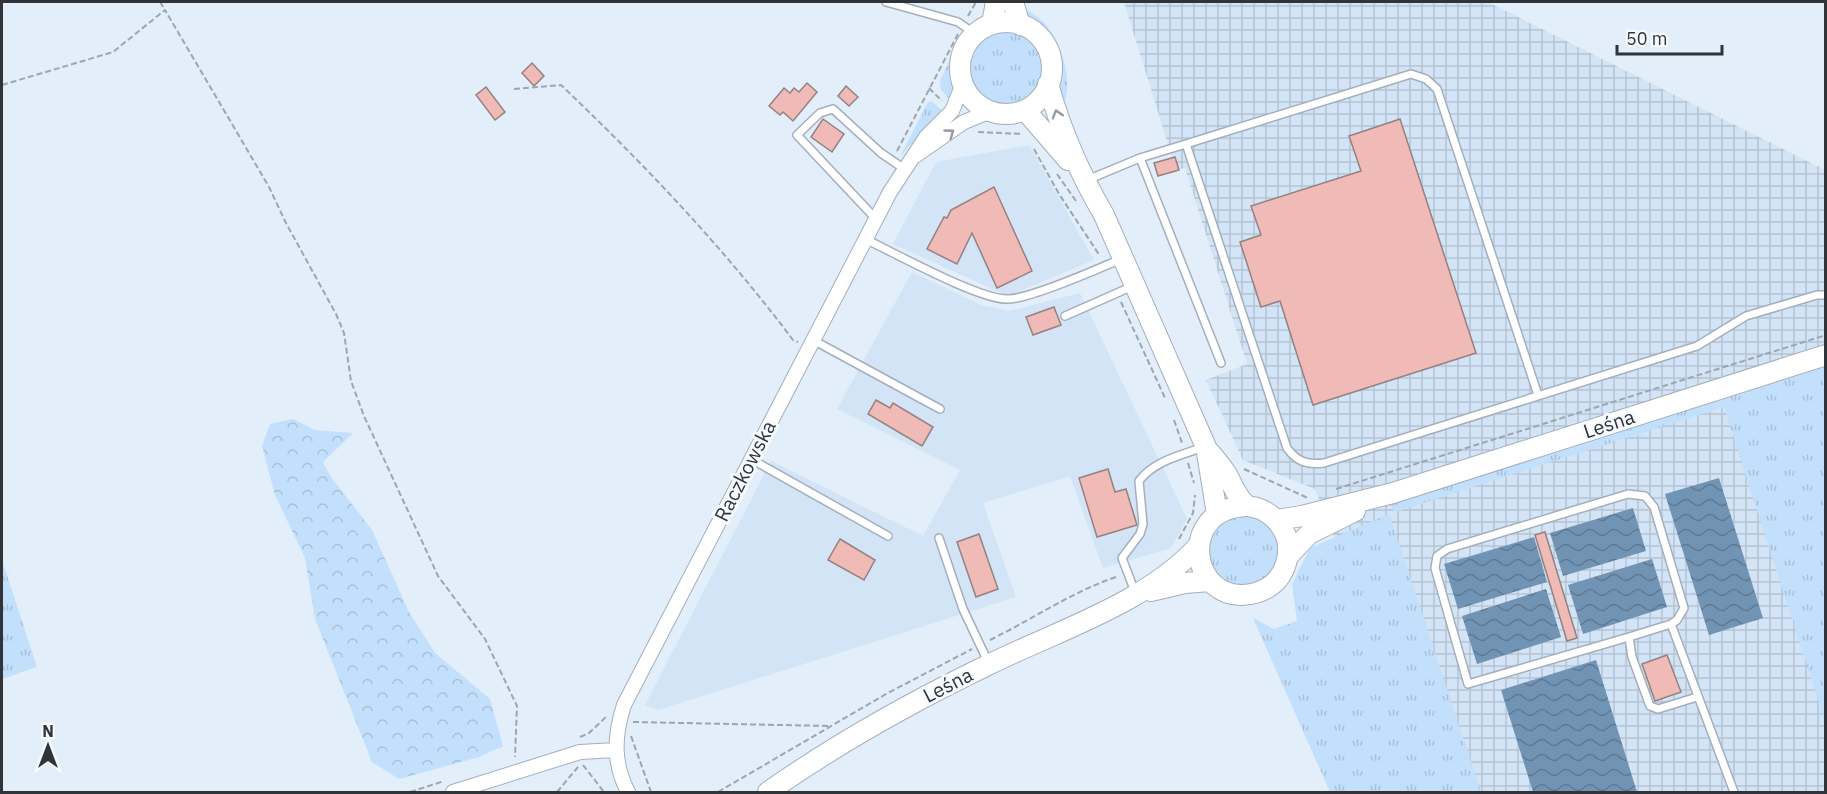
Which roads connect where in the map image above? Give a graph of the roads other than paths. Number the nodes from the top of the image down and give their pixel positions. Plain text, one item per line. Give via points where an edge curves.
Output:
1 (886, 2) edge
2 (996, 2) edge
3 (1013, 2) edge
4 (1020, 25) junction
5 (977, 28) junction
6 (963, 84) junction
7 (1048, 84) junction
8 (1025, 110) junction
9 (991, 111) junction
10 (1186, 144) junction
11 (1140, 158) junction
12 (902, 163) junction
13 (1084, 181) junction
14 (876, 219) junction
15 (865, 239) junction
16 (1123, 258) junction
17 (1126, 289) junction
18 (1826, 295) edge
19 (1065, 316) dead end
20 (811, 343) junction
21 (1826, 355) edge
22 (1221, 363) dead end
23 (1538, 395) junction
24 (940, 409) dead end
25 (1206, 447) junction
26 (751, 459) junction
27 (1393, 493) junction
28 (1246, 506) junction
29 (1217, 514) junction
30 (1276, 520) junction
31 (888, 536) dead end
32 (939, 538) dead end
33 (1199, 545) junction
34 (1288, 556) junction
35 (1210, 581) junction
36 (1136, 595) junction
37 (1671, 624) junction
38 (1629, 637) junction
39 (989, 664) junction
40 (1697, 697) junction
41 (615, 750) junction
42 (453, 792) edge
43 (628, 792) edge
44 (768, 792) edge
45 (1734, 792) edge

1 - 5 lane
2 - 5 main road
3 - 4 main road
4 - 5 main road via 1007,22
4 - 7 main road via 1033,31 1049,52 1052,66
5 - 6 main road via 963,52
6 - 9 main road via 974,102
6 - 12 street, Raczkowska via 952,111
7 - 8 main road via 1036,103
13 -> 7 main road via 1058,120
8 - 9 main road
8 - 13 main road
12 -> 9 street, Raczkowska via 964,122
10 - 11 lane
10 - 23 lane via 1287,448 1294,457 1312,465 1324,463
10 - 23 lane via 1411,74 1426,79 1437,89
11 - 13 lane
11 - 22 lane
12 - 14 street, Raczkowska
12 - 14 lane via 833,109 820,113 797,135
13 - 16 main road
14 - 15 street, Raczkowska
15 - 16 lane via 983,294 1007,300
15 - 20 street, Raczkowska
16 - 17 main road
17 - 19 lane
17 - 25 main road
18 - 23 lane via 1746,316 1697,346
20 - 24 lane
20 - 26 street, Raczkowska
21 - 27 main road, Leśna
25 - 28 main road
25 - 29 main road
25 - 36 lane via 1152,468 1139,481 1143,524 1122,558
26 - 31 lane
26 - 41 street, Raczkowska via 624,705
27 - 30 main road, Leśna
27 - 34 main road, Leśna via 1309,534
28 - 29 main road
28 - 30 main road via 1263,510
29 - 33 main road via 1205,527
30 - 34 main road via 1286,537
32 - 39 lane via 963,609
33 - 35 main road via 1201,564
33 - 36 main road, Leśna via 1180,566
34 - 35 main road via 1275,582 1257,593 1227,592
35 - 36 main road, Leśna
36 - 39 main road, Leśna
37 - 38 lane
37 - 38 lane via 1681,615 1683,602 1654,507 1637,494 1447,549 1437,556 1435,568 1468,684
37 - 40 lane
38 - 40 lane via 1650,706 1658,709
39 - 44 main road, Leśna via 875,724
40 - 45 lane
41 - 42 street via 580,752
41 - 43 street, Raczkowska via 620,777

